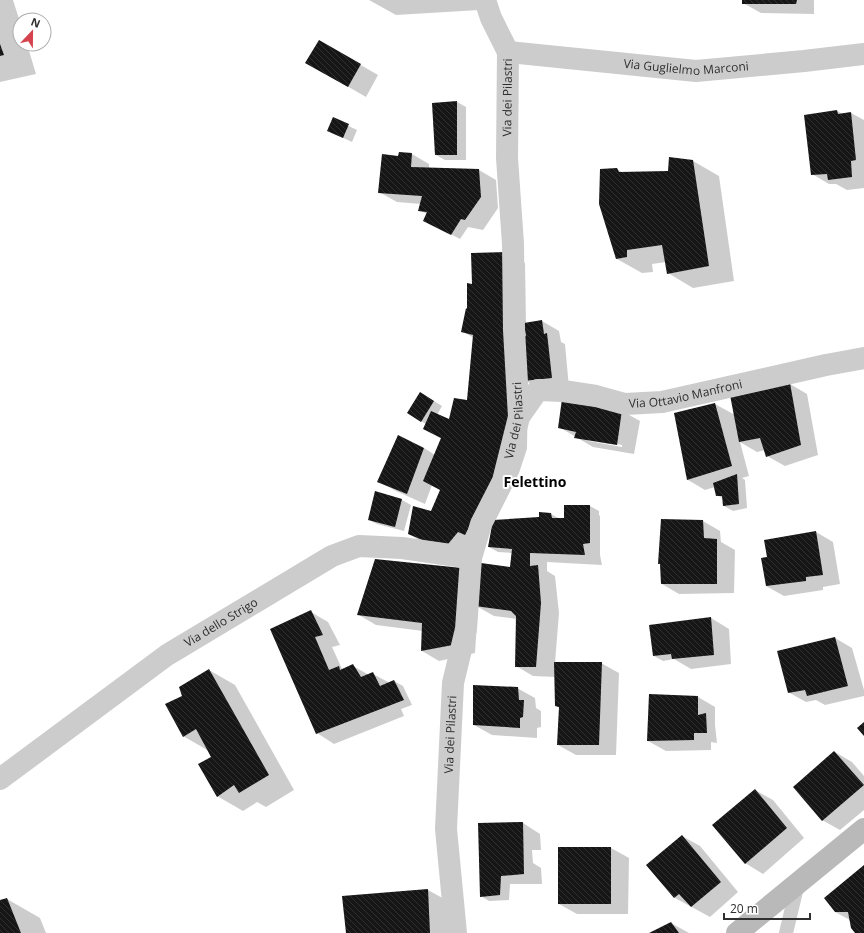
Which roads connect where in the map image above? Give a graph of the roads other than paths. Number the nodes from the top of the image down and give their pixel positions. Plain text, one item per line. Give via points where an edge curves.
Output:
1 (486, 0) edge
2 (508, 52) junction
3 (864, 54) edge
4 (864, 358) edge
5 (519, 417) junction
6 (471, 558) junction
7 (0, 778) edge
8 (864, 829) edge
9 (798, 883) junction
10 (742, 932) edge
11 (456, 933) edge
12 (786, 933) edge

1 - 2 street, Via dei Pilastri via 491,18
2 - 3 street, Via Guglielmo Marconi via 696,71
2 - 5 street, Via dei Pilastri via 507,158 513,244
4 - 5 street, Via Ottavio Manfroni via 662,402 625,404 596,396 538,390
5 - 6 street, Via dei Pilastri via 503,481 481,524
6 - 7 street, Via dello Strigo via 402,548 359,546 332,556 167,655
6 - 11 street, Via dei Pilastri via 466,629 453,683 446,822
8 - 9 main road
9 - 10 main road
9 - 12 lane

